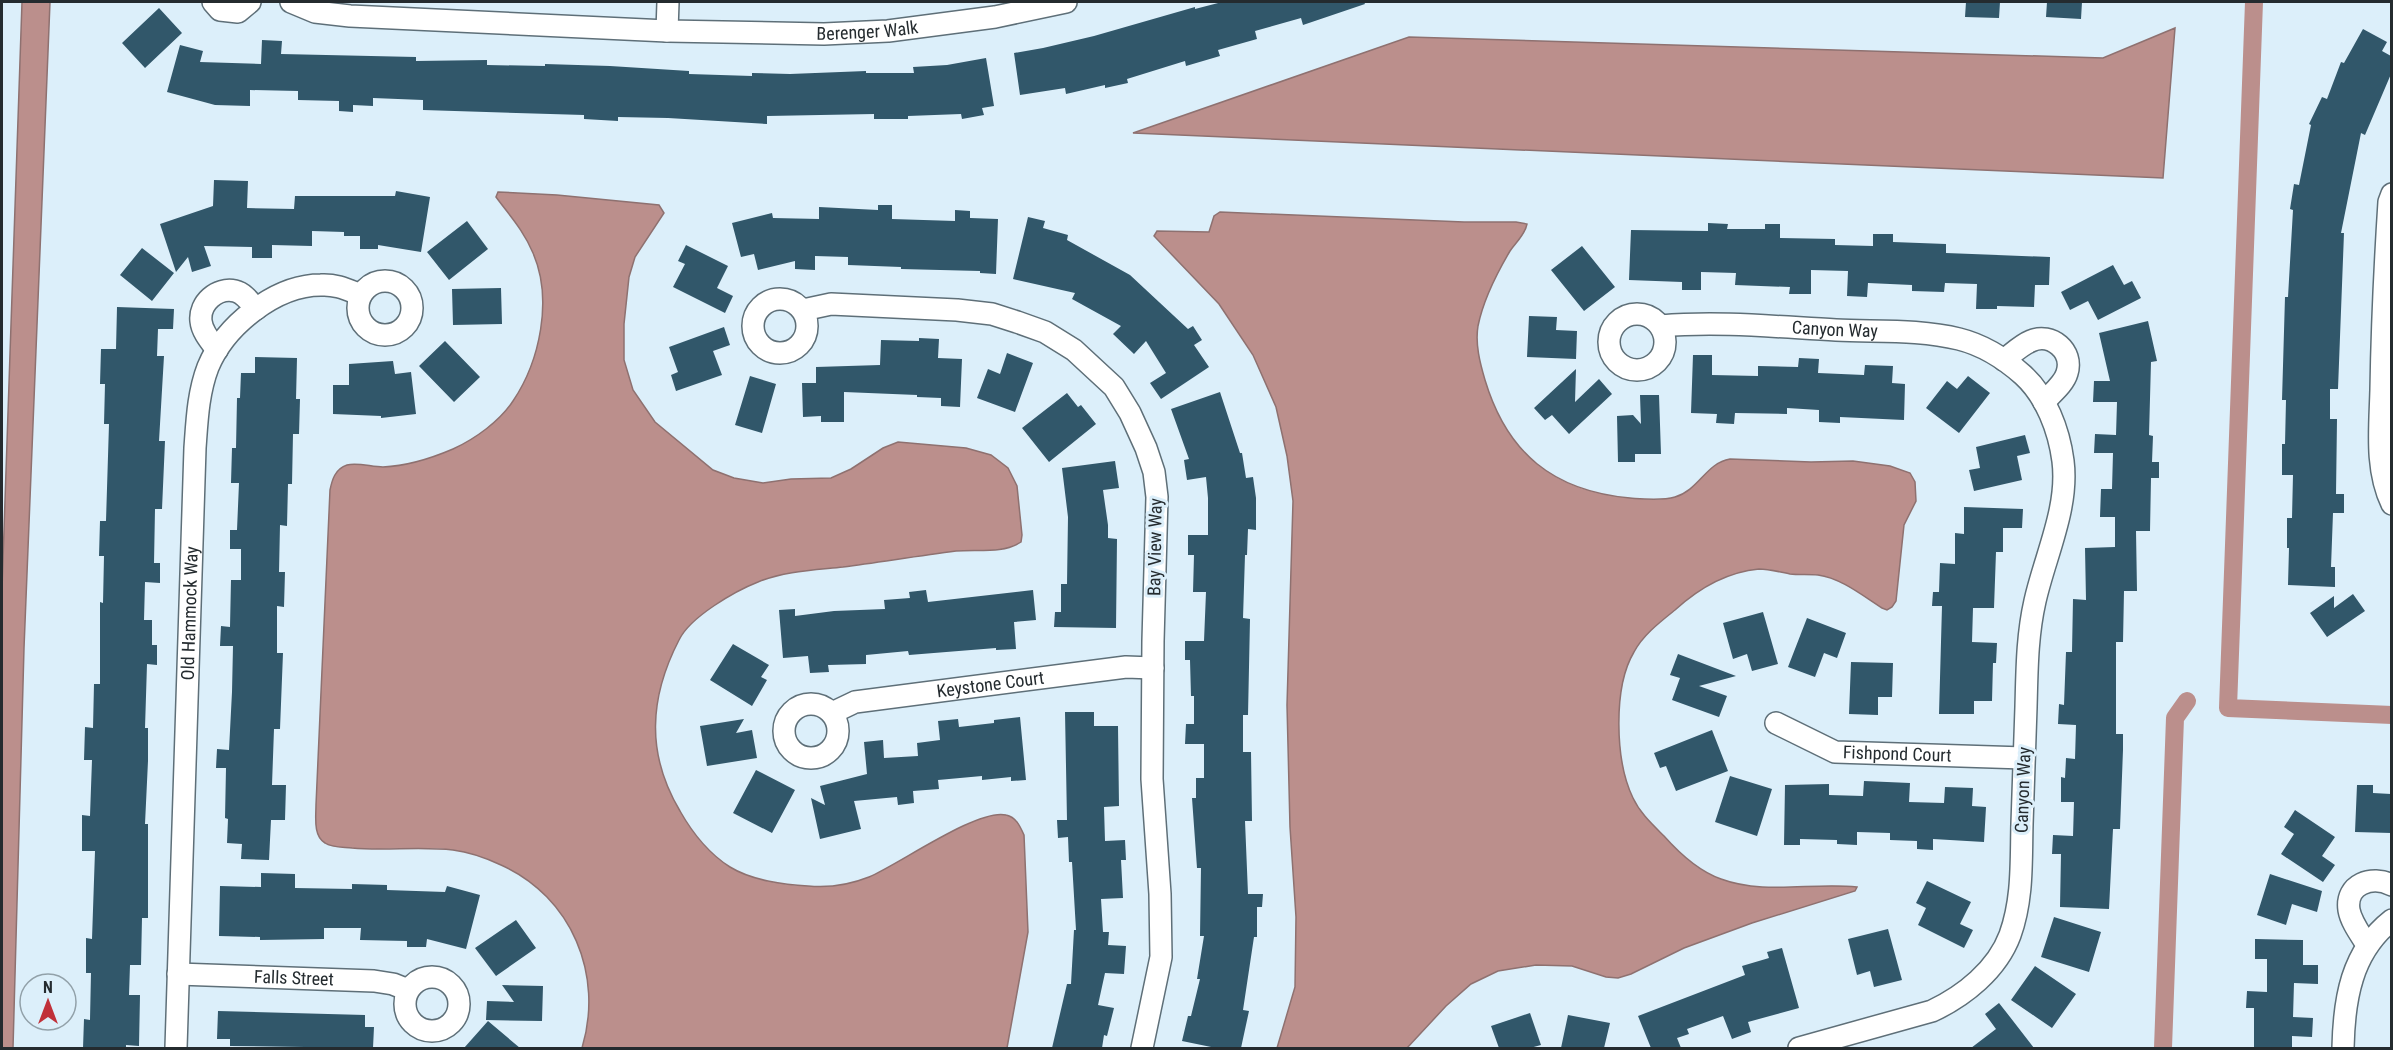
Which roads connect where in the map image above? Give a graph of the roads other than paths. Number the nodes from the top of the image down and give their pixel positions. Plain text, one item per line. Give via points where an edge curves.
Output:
1 (213, 2) edge
2 (250, 2) edge
3 (291, 2) edge
4 (668, 2) edge
5 (1066, 2) edge
6 (667, 31) junction
7 (2391, 194) edge
8 (361, 295) dead end
9 (256, 309) junction
10 (803, 310) dead end
11 (1661, 326) dead end
12 (217, 350) junction
13 (2004, 360) junction
14 (2044, 402) junction
15 (2391, 504) edge
16 (1153, 668) junction
17 (832, 713) dead end
18 (1776, 723) dead end
19 (2024, 758) junction
20 (2391, 885) edge
21 (2391, 920) edge
22 (2367, 945) junction
23 (178, 974) junction
24 (408, 990) dead end
25 (176, 1048) edge
26 (1142, 1048) edge
27 (1800, 1048) edge
28 (2343, 1048) edge

1 - 2 street via 220,10 238,12
3 - 6 street, Berenger Walk via 315,12 350,16
4 - 6 street
5 - 6 street, Berenger Walk via 995,18 888,31
7 - 15 street via 2382,324 2380,447 2381,471
8 - 9 street, Old Hammock Way via 342,287 321,285 289,292
9 - 12 street, Old Hammock Way
9 - 12 street via 235,291 214,294 206,301 201,321
10 - 16 street, Bay View Way via 831,304 992,314 1045,332 1097,369 1130,413 1154,472 1157,533
11 - 13 street, Canyon Way via 1928,334 1959,339
12 - 23 street, Old Hammock Way via 202,386 196,438
13 - 14 street, Canyon Way via 2025,377
13 - 14 street via 2039,338 2058,344 2065,352 2067,373
14 - 19 street, Canyon Way via 2057,431 2064,483 2030,622
16 - 17 street, Keystone Court via 1126,667 855,702
16 - 26 street, Bay View Way via 1152,779 1161,957
18 - 19 street, Fishpond Court via 1834,752
19 - 27 street, Canyon Way via 2021,892 2009,938 1996,961 1967,990 1932,1011
20 - 22 street via 2382,880 2362,883 2349,899 2352,920
21 - 22 street
22 - 28 street via 2348,995
23 - 24 street, Falls Street via 374,981
23 - 25 street, Old Hammock Way

